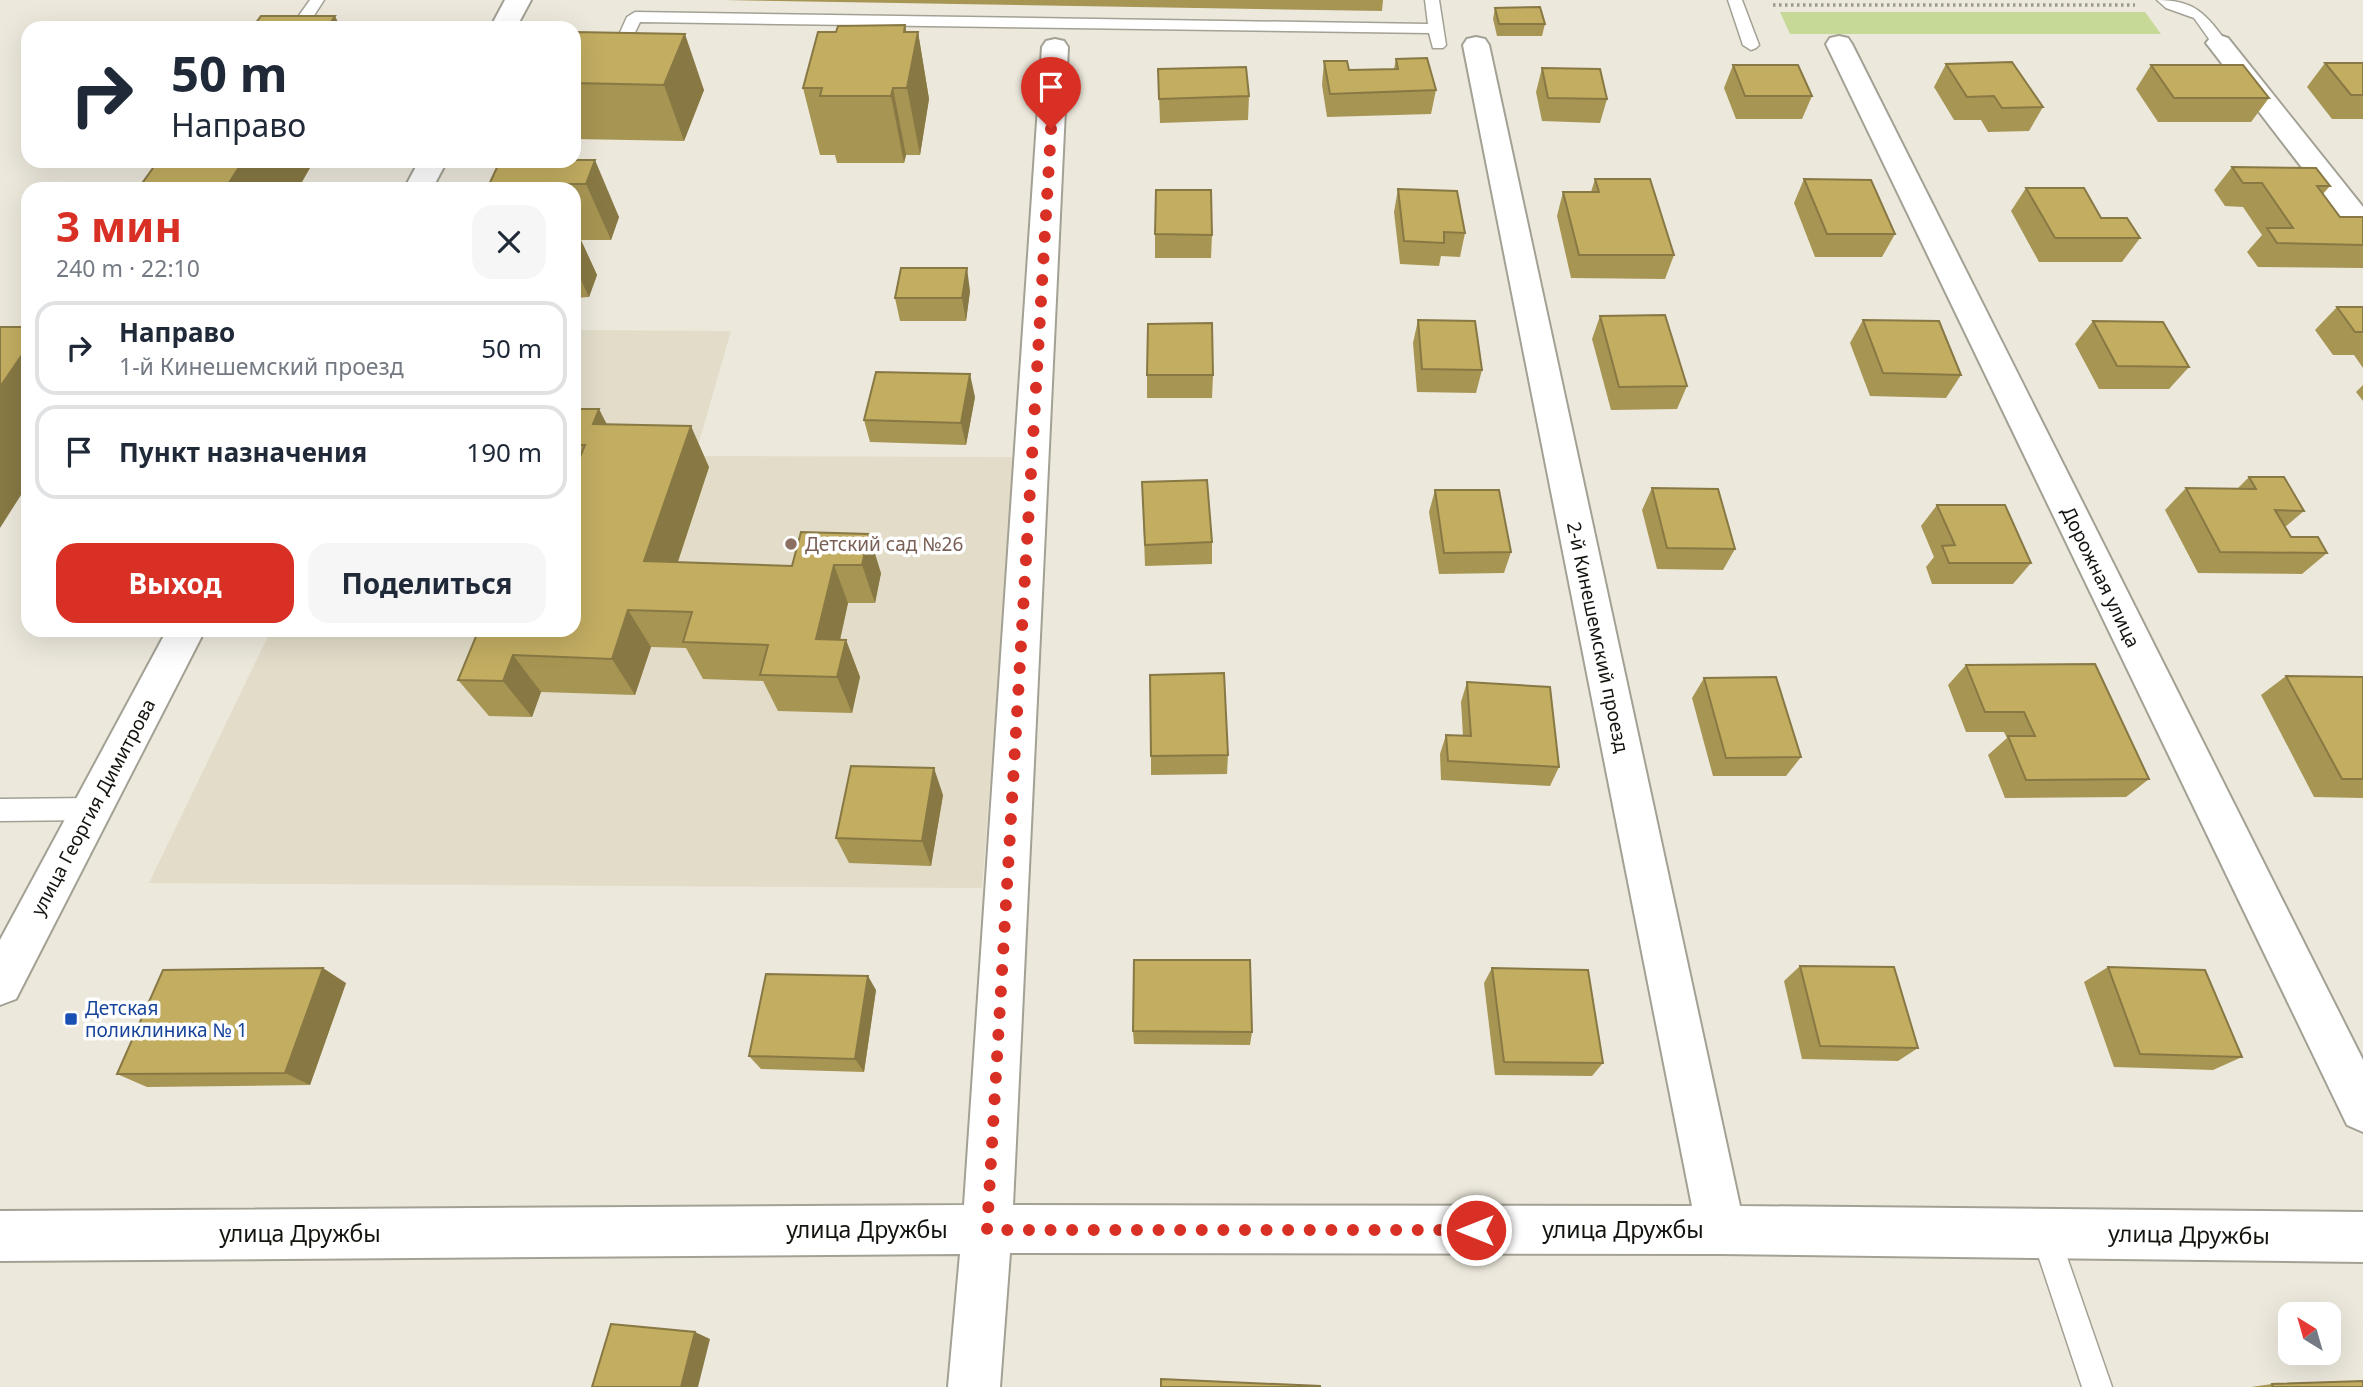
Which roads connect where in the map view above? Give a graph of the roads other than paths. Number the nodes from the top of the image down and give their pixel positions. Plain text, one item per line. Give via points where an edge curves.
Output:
1 (317, 0) edge
2 (518, 0) edge
3 (1432, 0) edge
4 (1736, 3) edge
5 (2168, 3) edge
6 (1058, 5) dead end
7 (303, 21) edge
8 (507, 21) edge
9 (1436, 29) junction
10 (1056, 35) junction
11 (2219, 43) joint
12 (1751, 44) dead end
13 (1839, 44) dead end
14 (1438, 45) dead end
15 (1476, 45) dead end
16 (621, 48) edge
17 (2363, 227) edge
18 (182, 637) edge
19 (92, 809) junction
20 (0, 810) edge
21 (0, 984) edge
22 (2363, 1109) edge
23 (987, 1230) junction
24 (1721, 1230) junction
25 (2045, 1234) junction
26 (0, 1236) edge
27 (2363, 1237) edge
28 (974, 1387) edge
29 (2098, 1387) edge

1 - 7 lane
2 - 8 street
3 - 9 lane
4 - 12 lane
5 - 11 lane via 2199,15
6 - 10 lane
9 - 10 lane
9 - 14 lane
10 - 16 lane via 635,17
10 - 23 street
11 - 17 street
13 - 22 street, Дорожная улица
15 - 24 street, 2-й Кинешемский проезд
18 - 19 street, улица Георгия Димитрова
19 - 20 lane
19 - 21 street, улица Георгия Димитрова
23 - 24 street, улица Дружбы
23 - 26 street, улица Дружбы
23 - 28 street
24 - 25 street, улица Дружбы
25 - 27 street, улица Дружбы
25 - 29 lane

